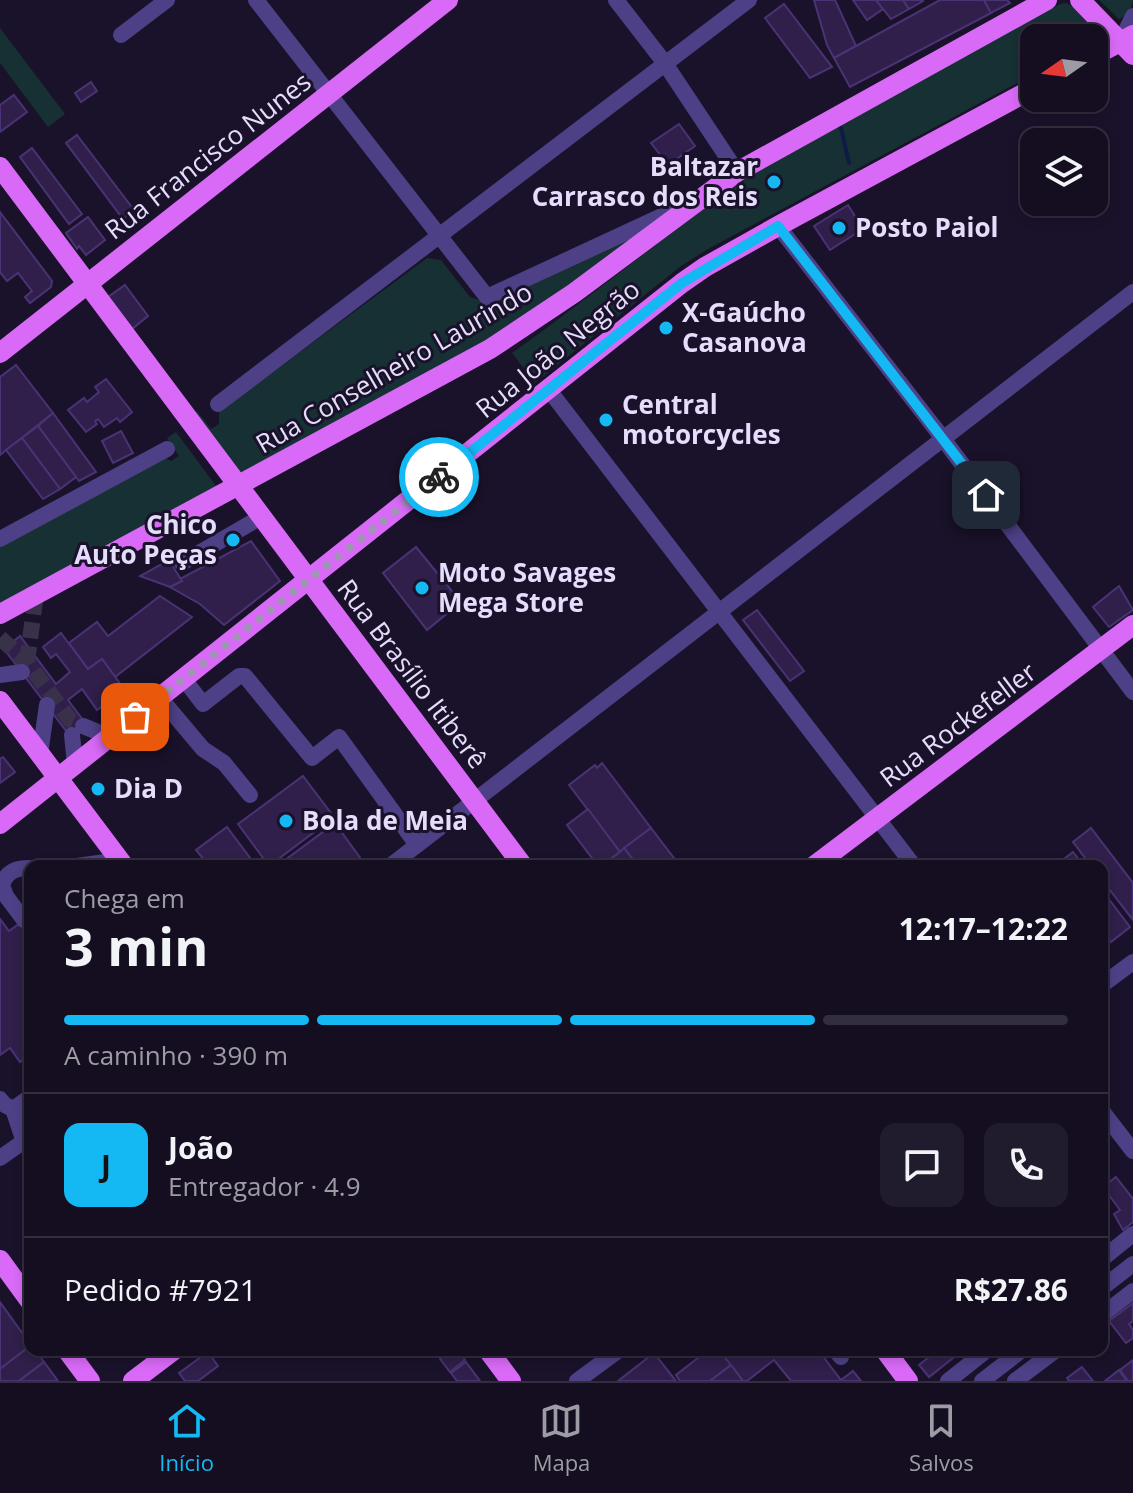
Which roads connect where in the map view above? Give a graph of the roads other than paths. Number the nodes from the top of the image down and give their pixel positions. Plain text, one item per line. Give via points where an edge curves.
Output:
1 (167, 0) edge
2 (256, 0) edge
3 (448, 0) edge
4 (616, 0) edge
5 (749, 0) edge
6 (1047, 0) edge
7 (1080, 0) edge
8 (1133, 16) edge
9 (121, 35) dead end
10 (1129, 44) edge
11 (1108, 51) edge
12 (664, 62) junction
13 (328, 95) junction
14 (1020, 96) edge
15 (0, 167) edge
16 (737, 172) junction
17 (702, 197) junction
18 (778, 226) junction
19 (438, 236) junction
20 (88, 284) junction
21 (1133, 292) edge
22 (0, 353) edge
23 (549, 390) junction
24 (218, 404) dead end
25 (943, 439) junction
26 (167, 449) dead end
27 (238, 486) junction
28 (261, 517) junction
29 (0, 539) edge
30 (182, 563) dead end
31 (309, 580) junction
32 (719, 612) junction
33 (0, 614) edge
34 (1133, 625) edge
35 (1101, 649) junction
36 (22, 672) dead end
37 (0, 675) edge
38 (184, 679) junction
39 (1133, 692) edge
40 (160, 698) junction
41 (0, 701) edge
42 (47, 705) dead end
43 (110, 737) junction
44 (40, 754) junction
45 (75, 764) junction
46 (58, 778) junction
47 (250, 795) dead end
48 (474, 801) junction
49 (878, 818) junction
50 (0, 824) edge
51 (417, 845) junction
52 (120, 860) edge
53 (398, 860) edge
54 (518, 860) edge
55 (822, 860) edge
56 (910, 860) edge
57 (24, 869) edge
58 (24, 920) dead end
59 (1133, 962) edge
60 (1108, 981) edge
61 (7, 1104) edge
62 (1108, 1119) edge
63 (24, 1134) edge
64 (24, 1141) edge
65 (1133, 1151) edge
66 (0, 1158) edge
67 (1133, 1234) edge
68 (1108, 1254) edge
69 (0, 1260) edge
70 (1133, 1264) edge
71 (1108, 1283) edge
72 (1133, 1291) edge
73 (24, 1293) edge
74 (1108, 1310) edge
75 (71, 1356) edge
76 (166, 1356) edge
77 (492, 1356) edge
78 (611, 1356) edge
79 (889, 1356) edge
80 (979, 1356) edge
81 (1014, 1356) edge
82 (1048, 1356) edge
83 (90, 1381) edge
84 (133, 1381) edge
85 (511, 1381) edge
86 (577, 1381) edge
87 (908, 1381) edge
88 (948, 1381) edge
89 (982, 1381) edge
90 (1015, 1381) edge

1 - 9 street
2 - 13 street
3 - 13 main road, Rua Francisco Nunes
4 - 12 street
5 - 12 street
6 - 16 main road, Rua Conselheiro Laurindo
7 - 10 main road
8 - 10 street
10 - 11 main road
12 - 16 street
12 - 19 street
13 - 19 street
13 - 20 main road, Rua Francisco Nunes
14 - 18 main road, Rua João Negrão
15 - 20 main road, Rua Brasílio Itiberê
16 - 17 main road, Rua Conselheiro Laurindo
17 - 19 street via 487,297
17 - 27 main road, Rua Conselheiro Laurindo via 490,349
18 - 23 main road, Rua João Negrão via 682,283
18 - 25 street
19 - 24 street
20 - 22 main road, Rua Francisco Nunes
20 - 27 main road, Rua Brasílio Itiberê
21 - 25 street
23 - 31 main road, Rua João Negrão
23 - 32 street
25 - 32 street
25 - 35 street
26 - 29 street
27 - 28 main road, Rua Brasílio Itiberê
27 - 33 main road, Rua Conselheiro Laurindo
28 - 30 street
28 - 31 main road, Rua Brasílio Itiberê
31 - 38 main road, Rua João Negrão
31 - 48 main road, Rua Brasílio Itiberê
32 - 48 street
32 - 49 street
34 - 35 main road, Rua Rockefeller
35 - 39 street
35 - 49 main road, Rua Rockefeller
36 - 37 street
38 - 40 main road, Rua João Negrão
38 - 51 street via 203,704 242,674 312,758 339,737
40 - 43 main road, Rua João Negrão
40 - 47 street
41 - 44 main road
42 - 44 street
43 - 45 main road, Rua João Negrão
43 - 45 street via 78,730
44 - 46 main road
45 - 46 main road, Rua João Negrão
46 - 50 main road, Rua João Negrão
46 - 52 main road
48 - 51 street
48 - 54 main road, Rua Brasílio Itiberê
49 - 55 main road, Rua Rockefeller
49 - 56 street
51 - 53 street
57 - 58 street via 13,870 2,885
59 - 60 street
61 - 63 street
62 - 65 street
64 - 66 street
67 - 68 street
69 - 73 main road
70 - 71 street
72 - 74 street
75 - 83 main road
76 - 84 main road
77 - 85 main road
78 - 86 street
79 - 87 main road
80 - 88 street
81 - 89 street
82 - 90 street

